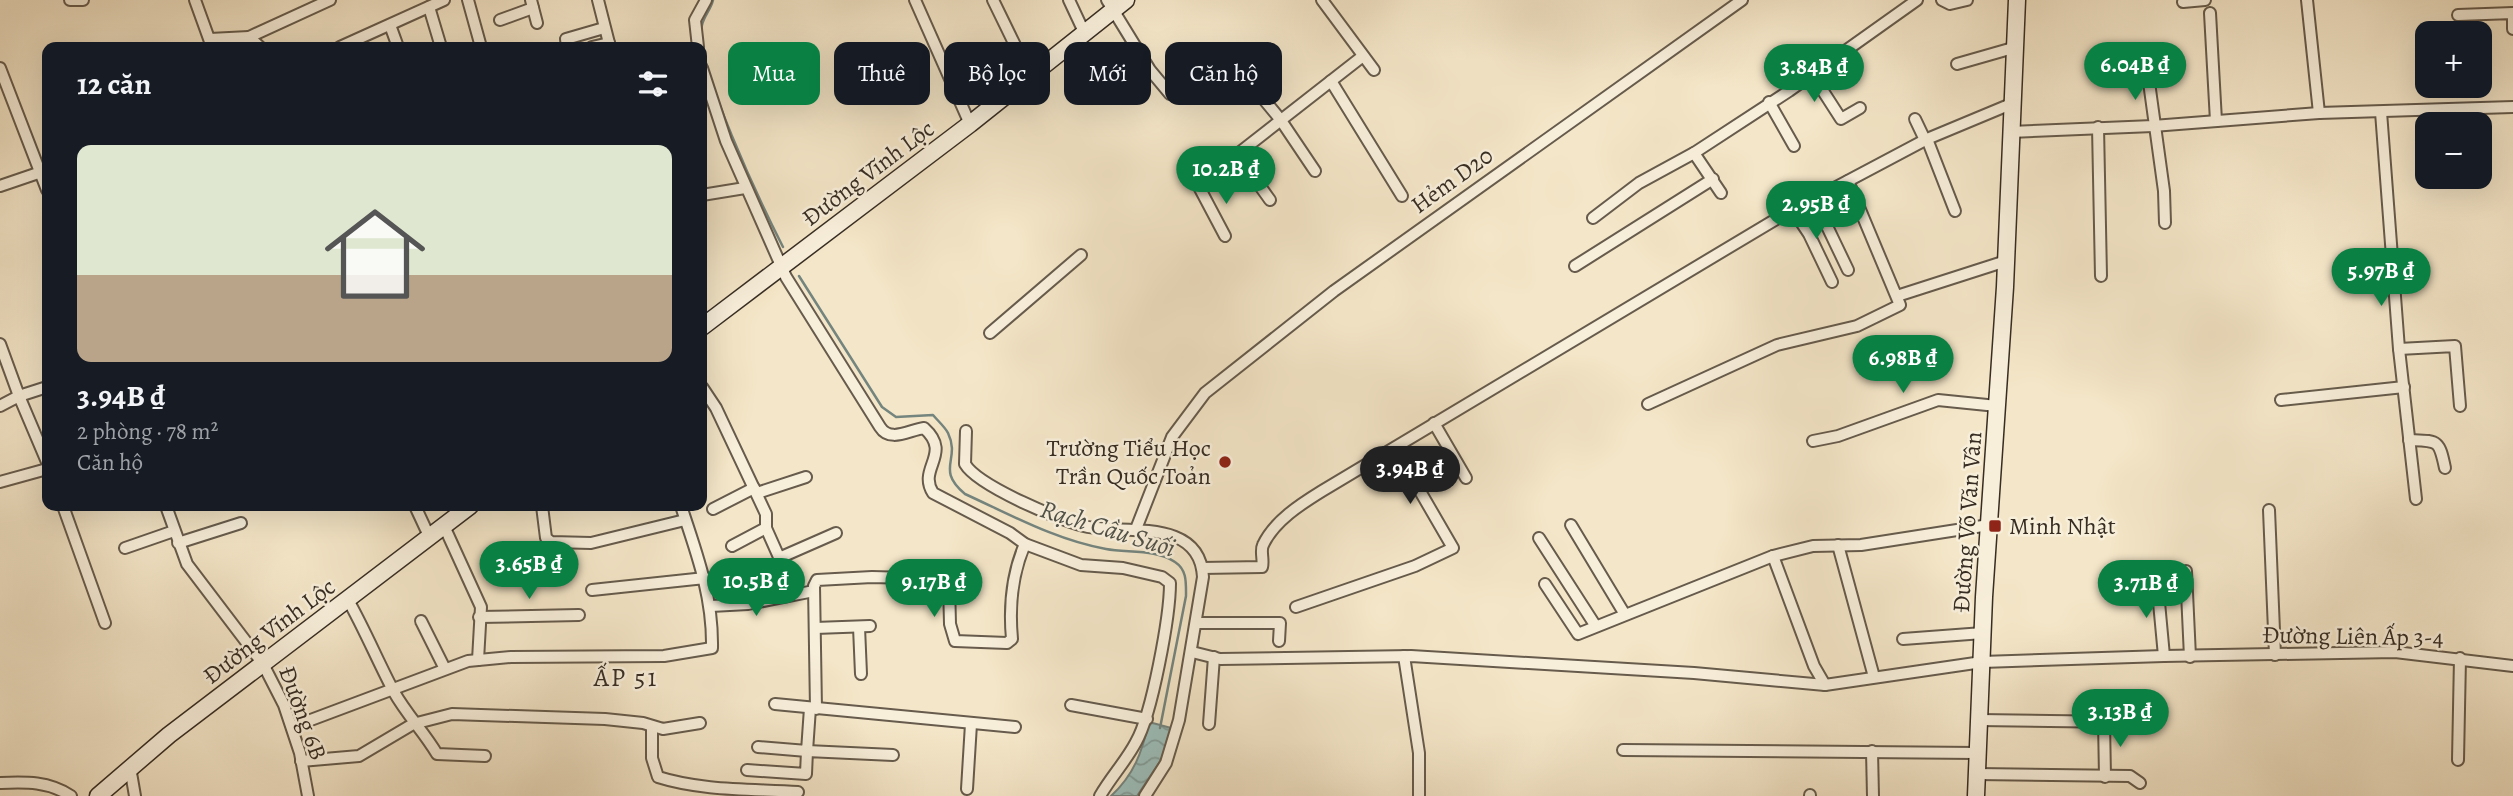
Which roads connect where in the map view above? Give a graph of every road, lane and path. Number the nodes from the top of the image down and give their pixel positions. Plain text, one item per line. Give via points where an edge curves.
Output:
1 (70, 0) edge
2 (83, 0) edge
3 (195, 0) edge
4 (330, 0) edge
5 (444, 0) edge
6 (468, 0) edge
7 (598, 0) edge
8 (706, 0) edge
9 (915, 0) edge
10 (993, 0) edge
11 (1069, 0) edge
12 (1126, 0) edge
13 (1322, 0) edge
14 (1742, 0) edge
15 (1917, 0) edge
16 (1942, 0) edge
17 (1967, 0) edge
18 (2017, 0) edge
19 (2205, 0) edge
20 (2306, 0) edge
21 (2183, 2) dead end
22 (532, 4) edge
23 (1110, 5) edge
24 (429, 7) junction
25 (2210, 13) dead end
26 (2458, 15) dead end
27 (500, 20) dead end
28 (537, 23) dead end
29 (390, 25) junction
30 (604, 28) junction
31 (2513, 29) edge
32 (1084, 32) junction
33 (249, 37) junction
34 (211, 42) edge
35 (217, 42) edge
36 (254, 42) edge
37 (351, 42) edge
38 (396, 42) edge
39 (440, 42) edge
40 (480, 42) edge
41 (566, 42) edge
42 (608, 42) edge
43 (697, 42) edge
44 (1013, 42) edge
45 (2013, 48) junction
46 (1363, 56) junction
47 (1050, 60) edge
48 (1957, 64) dead end
49 (0, 68) edge
50 (1374, 70) dead end
51 (1812, 74) junction
52 (2148, 75) dead end
53 (1331, 81) junction
54 (707, 82) edge
55 (1165, 87) edge
56 (1769, 103) junction
57 (2011, 104) junction
58 (994, 105) edge
59 (1269, 105) edge
60 (2513, 107) edge
61 (1860, 108) dead end
62 (2381, 112) junction
63 (2319, 113) junction
64 (1280, 118) junction
65 (1915, 119) dead end
66 (2216, 121) junction
67 (970, 124) junction
68 (2153, 126) junction
69 (2098, 127) junction
70 (2010, 132) junction
71 (1926, 140) junction
72 (1794, 146) dead end
73 (1694, 153) junction
74 (1237, 154) junction
75 (42, 166) edge
76 (1315, 171) dead end
77 (42, 172) edge
78 (1713, 179) junction
79 (1848, 181) junction
80 (0, 186) edge
81 (745, 188) junction
82 (1721, 193) dead end
83 (707, 194) edge
84 (1402, 195) dead end
85 (1814, 199) junction
86 (1270, 200) dead end
87 (1793, 210) junction
88 (1955, 211) dead end
89 (1593, 218) dead end
90 (2165, 223) dead end
91 (1225, 236) dead end
92 (1081, 255) dead end
93 (2006, 261) junction
94 (1575, 266) dead end
95 (782, 267) junction
96 (1848, 270) dead end
97 (2101, 276) dead end
98 (1832, 282) dead end
99 (1897, 296) junction
100 (707, 323) edge
101 (990, 333) dead end
102 (0, 344) edge
103 (2399, 349) junction
104 (2404, 387) junction
105 (42, 389) edge
106 (707, 394) edge
107 (19, 396) junction
108 (2281, 400) dead end
109 (1648, 404) dead end
110 (0, 406) edge
111 (1997, 406) junction
112 (2460, 407) dead end
113 (1434, 423) junction
114 (966, 431) dead end
115 (2409, 440) junction
116 (1813, 441) dead end
117 (1395, 448) junction
118 (42, 450) edge
119 (2445, 468) dead end
120 (42, 470) edge
121 (806, 477) dead end
122 (1466, 478) dead end
123 (0, 482) edge
124 (756, 490) junction
125 (2416, 499) dead end
126 (713, 509) dead end
127 (2269, 510) dead end
128 (65, 511) edge
129 (170, 511) edge
130 (417, 511) edge
131 (464, 511) edge
132 (543, 511) edge
133 (682, 511) edge
134 (685, 520) junction
135 (241, 523) dead end
136 (1571, 525) dead end
137 (1989, 525) junction
138 (444, 526) junction
139 (766, 528) junction
140 (1136, 530) junction
141 (174, 531) junction
142 (836, 533) dead end
143 (429, 537) junction
144 (1539, 538) dead end
145 (178, 542) junction
146 (1025, 544) junction
147 (1838, 545) junction
148 (732, 546) dead end
149 (125, 548) dead end
150 (1773, 556) junction
151 (779, 558) junction
152 (1202, 568) junction
153 (2186, 571) dead end
154 (785, 572) junction
155 (705, 578) junction
156 (2157, 581) dead end
157 (1545, 584) dead end
158 (592, 590) dead end
159 (814, 591) junction
160 (739, 592) dead end
161 (795, 593) junction
162 (348, 600) junction
163 (711, 606) junction
164 (1296, 607) dead end
165 (1624, 614) junction
166 (579, 615) dead end
167 (479, 617) junction
168 (421, 621) dead end
169 (105, 623) dead end
170 (1196, 624) junction
171 (1595, 625) junction
172 (815, 628) junction
173 (1983, 633) junction
174 (1903, 639) dead end
175 (1279, 641) dead end
176 (1192, 652) junction
177 (2274, 655) junction
178 (1404, 656) junction
179 (2164, 656) junction
180 (1214, 657) junction
181 (2190, 657) junction
182 (2460, 658) junction
183 (478, 660) junction
184 (1982, 662) junction
185 (263, 664) junction
186 (2513, 666) edge
187 (445, 669) junction
188 (861, 674) dead end
189 (1874, 677) junction
190 (1825, 685) junction
191 (393, 690) junction
192 (775, 704) dead end
193 (1071, 705) dead end
194 (813, 709) junction
195 (1147, 719) junction
196 (1979, 720) junction
197 (2104, 722) junction
198 (2121, 722) dead end
199 (700, 723) dead end
200 (413, 724) junction
201 (971, 724) junction
202 (1209, 724) dead end
203 (292, 727) junction
204 (652, 727) junction
205 (1015, 727) dead end
206 (758, 747) dead end
207 (1623, 750) dead end
208 (807, 751) junction
209 (1872, 751) junction
210 (1977, 753) junction
211 (893, 755) dead end
212 (485, 756) dead end
213 (2458, 760) dead end
214 (301, 761) junction
215 (130, 767) junction
216 (747, 770) dead end
217 (1977, 774) junction
218 (2105, 777) junction
219 (0, 783) edge
220 (2140, 783) dead end
221 (967, 789) dead end
222 (798, 792) dead end
223 (71, 796) edge
224 (98, 796) edge
225 (135, 796) edge
226 (308, 796) edge
227 (1100, 796) edge
228 (1145, 796) edge
229 (1419, 796) edge
230 (1873, 796) edge
231 (1976, 796) edge

1 - 2 street
3 - 34 street
4 - 33 street
5 - 24 street
6 - 40 street
7 - 30 street
8 - 43 street via 695,20
9 - 67 street
10 - 44 street
11 - 32 street
12 - 23 main road, Đường Vĩnh Lộc
13 - 46 street
14 - 140 street, Hẻm D20 via 1334,291 1223,379 1194,405 1172,438
15 - 51 street
16 - 17 street via 1950,4
18 - 45 main road, Đường Võ Văn Vân
19 - 21 street
20 - 63 street
22 - 27 street
22 - 28 street
23 - 32 main road, Đường Vĩnh Lộc
23 - 55 street
24 - 29 street
24 - 39 street
25 - 66 street
26 - 31 street via 2513,12
29 - 37 street
29 - 38 street
30 - 41 street
30 - 42 street
32 - 47 main road, Đường Vĩnh Lộc
33 - 35 street
33 - 36 street
45 - 48 street
45 - 57 main road, Đường Võ Văn Vân
46 - 50 street
46 - 53 street
49 - 75 street
51 - 56 street
51 - 61 street via 1841,119
52 - 68 street
53 - 64 street
53 - 84 street
54 - 81 street
56 - 72 street
56 - 73 street
57 - 70 main road, Đường Võ Văn Vân
57 - 71 street
58 - 67 main road, Đường Vĩnh Lộc
59 - 64 street
60 - 62 street
62 - 63 street
62 - 103 street
63 - 66 street
64 - 74 street
64 - 76 street
65 - 71 street
66 - 68 street
67 - 95 main road, Đường Vĩnh Lộc
68 - 69 street
68 - 90 street
69 - 70 street
69 - 97 street
70 - 93 main road, Đường Võ Văn Vân
71 - 79 street
71 - 88 street
73 - 78 street
73 - 89 street via 1639,183
74 - 86 street
74 - 91 street via 1198,185
77 - 80 street
78 - 82 street
78 - 94 street
79 - 85 street
79 - 99 street
81 - 83 street
81 - 95 street
85 - 87 street
85 - 96 street
87 - 98 street via 1810,234
87 - 113 street
92 - 101 street
93 - 99 street
93 - 111 main road, Đường Võ Văn Vân
95 - 100 main road, Đường Vĩnh Lộc
95 - 146 street via 884,432 893,436 924,428 934,438 934,463 928,477 933,493
99 - 109 street via 1900,305 1872,320 1777,345
102 - 107 street
103 - 104 street
103 - 112 street via 2455,346
104 - 108 street
104 - 115 street
105 - 107 street
106 - 124 street
107 - 110 street
107 - 118 street
111 - 116 street via 1938,400
111 - 137 main road, Đường Võ Văn Vân
113 - 117 street
113 - 122 street
114 - 140 street via 965,464 980,479 1060,519 1123,534
115 - 119 street via 2435,441
115 - 125 street
117 - 152 street via 1287,516 1262,547 1262,567
117 - 164 street via 1453,548
120 - 123 street
121 - 124 street
124 - 126 street
124 - 139 street via 766,514
127 - 177 street
128 - 169 street
129 - 141 street, Đường 6B
130 - 143 street
131 - 138 main road, Đường Vĩnh Lộc
132 - 134 street via 546,538 551,542 591,543
133 - 134 street
134 - 155 street
135 - 145 street
136 - 165 street
137 - 147 street
137 - 173 main road, Đường Võ Văn Vân
138 - 143 main road, Đường Vĩnh Lộc
138 - 167 street via 481,607
139 - 148 street
139 - 151 street
140 - 152 street via 1181,539
141 - 145 street, Đường 6B
141 - 149 street
142 - 151 street
143 - 162 main road, Đường Vĩnh Lộc
144 - 171 street
145 - 185 street, Đường 6B via 187,564
146 - 159 street via 1010,614 1012,639 1007,643 956,641 945,579 822,579 815,582
146 - 195 street via 1082,565 1123,566 1170,583
147 - 150 street
147 - 189 street
150 - 165 street
150 - 190 street
151 - 154 street
152 - 170 street
153 - 181 street
154 - 160 street
154 - 161 street
155 - 158 street
155 - 163 street
156 - 179 street
157 - 171 street via 1578,634
159 - 161 street
159 - 172 street
161 - 163 street via 748,604
162 - 185 main road, Đường Vĩnh Lộc
162 - 191 street
163 - 183 street via 712,648 652,656
165 - 171 street
166 - 167 street
167 - 183 street
168 - 187 street
170 - 175 street via 1280,623
170 - 176 street
172 - 188 street via 864,626
172 - 194 street
173 - 174 street
173 - 184 main road, Đường Võ Văn Vân
176 - 180 street, Đường Liên Ấp 3-4
176 - 228 street via 1172,746
177 - 181 street, Đường Liên Ấp 3-4
177 - 182 street, Đường Liên Ấp 3-4 via 2395,652
178 - 180 street, Đường Liên Ấp 3-4
178 - 190 street, Đường Liên Ấp 3-4
178 - 229 street via 1419,753
179 - 181 street, Đường Liên Ấp 3-4
179 - 184 street, Đường Liên Ấp 3-4
180 - 202 street
182 - 186 street, Đường Liên Ấp 3-4
182 - 213 street
183 - 187 street
184 - 189 street, Đường Liên Ấp 3-4
184 - 196 main road, Đường Võ Văn Vân
185 - 203 street, Đường 6B
185 - 215 main road, Đường Vĩnh Lộc
187 - 191 street
189 - 190 street, Đường Liên Ấp 3-4
191 - 200 street
191 - 203 street
192 - 194 street
193 - 195 street
194 - 201 street
194 - 208 street
195 - 227 street
196 - 197 street
196 - 210 main road, Đường Võ Văn Vân
197 - 198 street
197 - 218 street
199 - 204 street
200 - 204 street via 460,714 606,719
200 - 212 street via 437,754
200 - 214 street via 359,756
201 - 205 street
201 - 221 street
203 - 214 street, Đường 6B
204 - 222 street via 652,758 658,777 721,788
206 - 208 street
207 - 209 street
208 - 211 street
208 - 216 street via 806,774
209 - 210 street
209 - 230 street
210 - 217 main road, Đường Võ Văn Vân
214 - 226 street, Đường 6B
215 - 224 main road, Đường Vĩnh Lộc
215 - 225 street
217 - 218 street
217 - 231 main road, Đường Võ Văn Vân
218 - 220 street via 2130,776
219 - 223 street via 34,782

